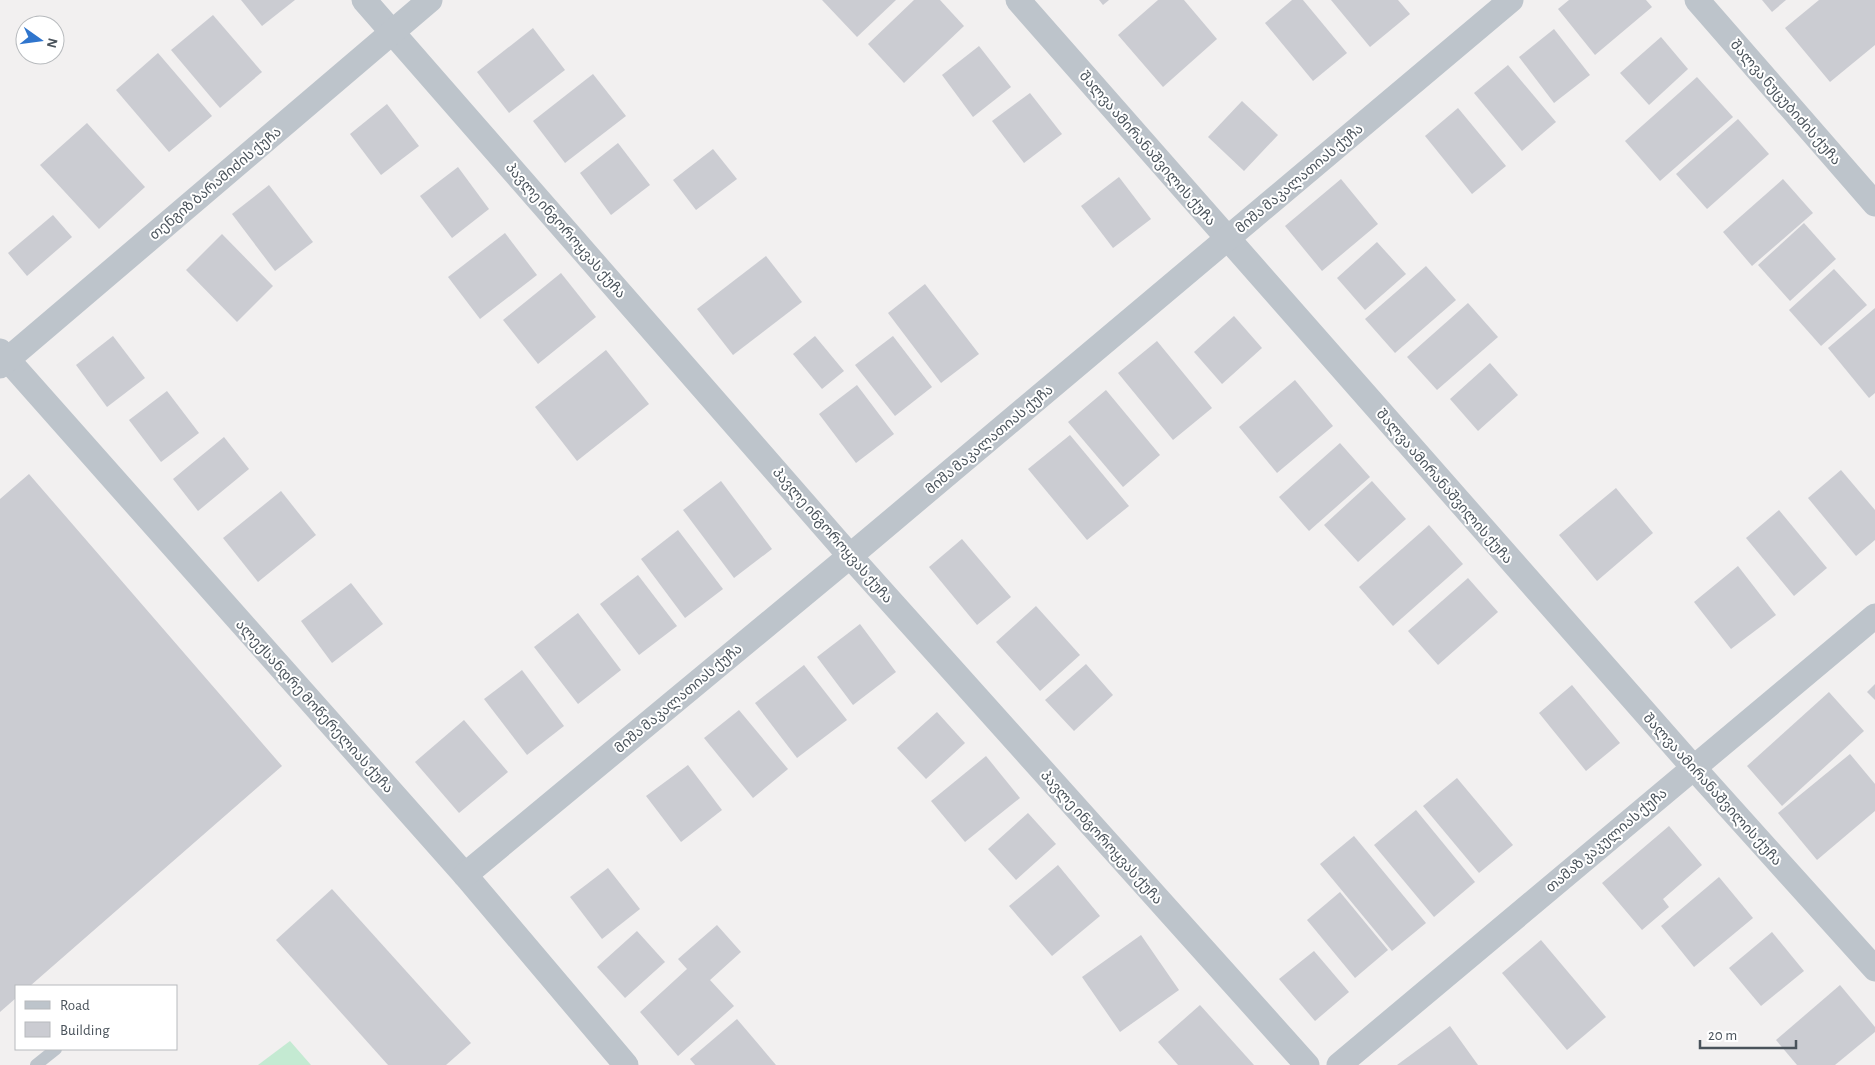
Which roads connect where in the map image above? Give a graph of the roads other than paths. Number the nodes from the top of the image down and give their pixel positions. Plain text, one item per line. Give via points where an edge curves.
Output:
1 (364, 0) edge
2 (430, 0) edge
3 (1018, 0) edge
4 (1511, 0) edge
5 (1697, 0) edge
6 (392, 32) junction
7 (1875, 204) edge
8 (1226, 238) junction
9 (2, 359) edge
10 (850, 556) junction
11 (1875, 616) edge
12 (1693, 767) junction
13 (465, 875) junction
14 (1875, 969) edge
15 (55, 1050) edge
16 (36, 1065) edge
17 (626, 1065) edge
18 (1306, 1065) edge
19 (1339, 1065) edge

1 - 6 street, პავლე ინგოროყვას ქუჩა
2 - 6 street, თენგიზ ბარამიძის ქუჩა
3 - 8 street, შალვა ამირანაშვილის ქუჩა
4 - 8 street, მიშა მაკალათიას ქუჩა
5 - 7 street, შალვა ნუცუბიძის ქუჩა
6 - 9 street, თენგიზ ბარამიძის ქუჩა
6 - 10 street, პავლე ინგოროყვას ქუჩა
8 - 10 street, მიშა მაკალათიას ქუჩა
8 - 12 street, შალვა ამირანაშვილის ქუჩა
9 - 13 street, ალექსანდრე მოწერელიას ქუჩა
10 - 13 street, მიშა მაკალათიას ქუჩა
10 - 18 street, პავლე ინგოროყვას ქუჩა
11 - 12 street, თამაზ კაკულიას ქუჩა
12 - 14 street, შალვა ამირანაშვილის ქუჩა
12 - 19 street, თამაზ კაკულიას ქუჩა
13 - 17 street, ალექსანდრე მოწერელიას ქუჩა
15 - 16 lane

